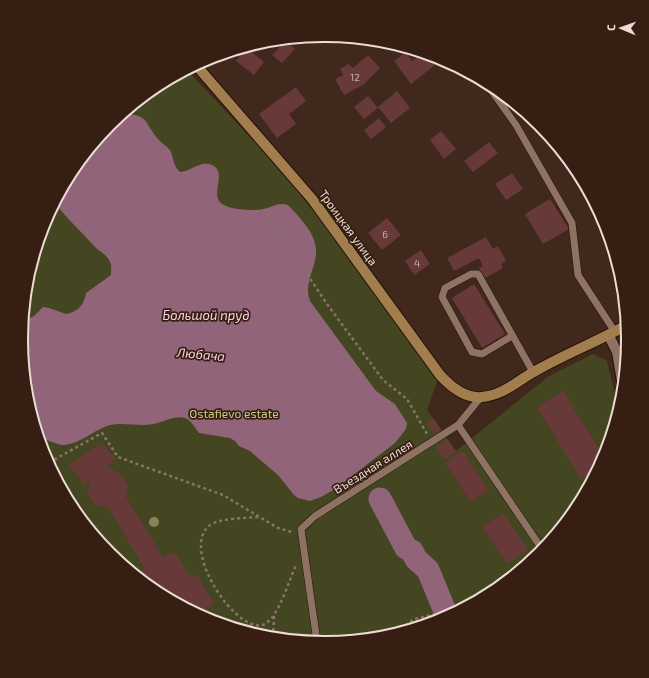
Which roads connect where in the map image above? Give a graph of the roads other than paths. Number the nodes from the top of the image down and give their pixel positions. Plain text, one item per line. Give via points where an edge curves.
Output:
1 (200, 70) edge
2 (497, 98) edge
3 (620, 329) edge
4 (612, 334) junction
5 (512, 336) junction
6 (619, 365) edge
7 (533, 372) junction
8 (481, 397) junction
9 (458, 425) junction
10 (538, 544) edge
11 (316, 636) edge

1 - 8 street, Троицкая улица via 312,199 440,375 452,387 466,395
2 - 4 lane via 516,124 572,223 578,275
3 - 4 street
4 - 6 street
4 - 7 street
5 - 5 lane via 482,354 472,352 442,297 445,288 471,274 478,274
5 - 7 lane
7 - 8 street via 504,392
8 - 9 lane, Въездная аллея
9 - 10 lane
9 - 11 lane, Въездная аллея via 316,516 301,529

